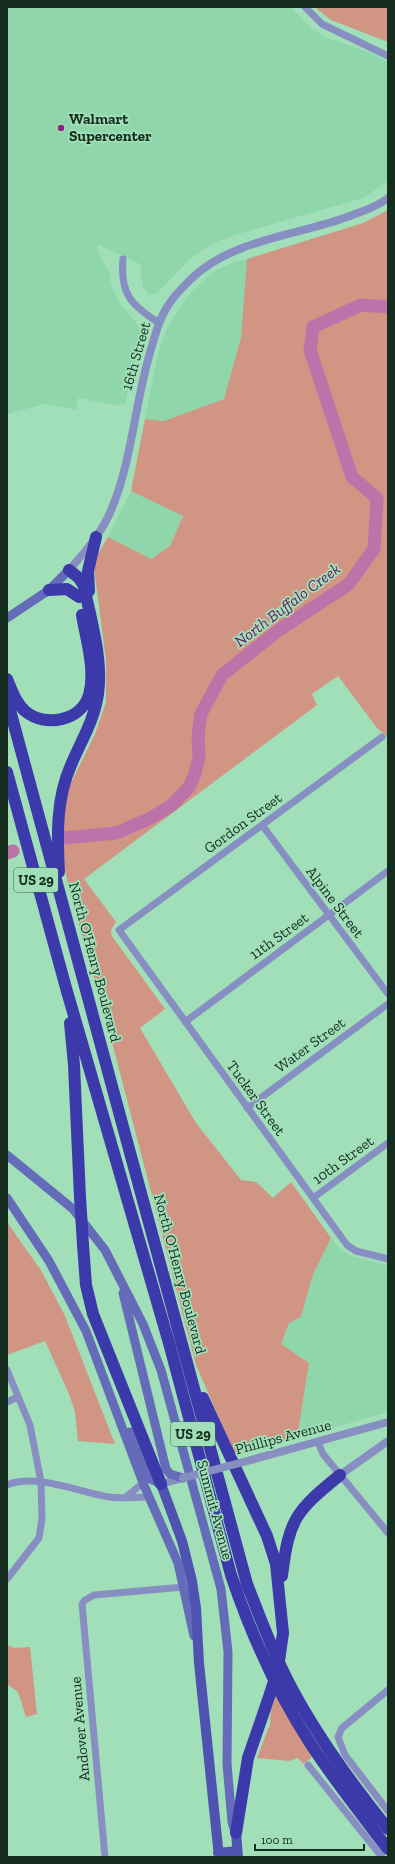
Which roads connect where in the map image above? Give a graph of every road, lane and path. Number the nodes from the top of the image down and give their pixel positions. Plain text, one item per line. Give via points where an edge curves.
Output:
1 (305, 7) edge
2 (388, 56) edge
3 (388, 198) edge
4 (123, 259) dead end
5 (159, 323) junction
6 (96, 537) junction
7 (69, 570) junction
8 (49, 590) junction
9 (79, 597) junction
10 (88, 607) junction
11 (7, 618) edge
12 (7, 679) edge
13 (7, 699) edge
14 (382, 736) dead end
15 (7, 772) edge
16 (262, 825) junction
17 (388, 871) edge
18 (60, 896) junction
19 (329, 916) junction
20 (119, 930) joint
21 (66, 988) junction
22 (388, 994) edge
23 (388, 1004) edge
24 (185, 1022) junction
25 (247, 1108) junction
26 (388, 1143) edge
27 (7, 1155) edge
28 (7, 1198) edge
29 (313, 1198) junction
30 (388, 1259) edge
31 (114, 1267) junction
32 (188, 1362) junction
33 (7, 1370) edge
34 (18, 1397) junction
35 (111, 1398) junction
36 (7, 1402) edge
37 (388, 1422) edge
38 (388, 1440) edge
39 (318, 1442) junction
40 (340, 1475) junction
41 (183, 1478) junction
42 (41, 1482) junction
43 (143, 1483) junction
44 (161, 1484) junction
45 (7, 1485) edge
46 (149, 1497) junction
47 (124, 1498) junction
48 (388, 1533) edge
49 (7, 1579) edge
50 (184, 1587) junction
51 (280, 1589) junction
52 (199, 1663) junction
53 (388, 1690) edge
54 (308, 1765) dead end
55 (388, 1812) edge
56 (388, 1829) edge
57 (236, 1833) junction
58 (388, 1849) edge
59 (237, 1854) edge
60 (218, 1855) edge
61 (105, 1857) edge
62 (382, 1857) edge

1 - 2 street via 322,24
3 - 5 street, 16th Street via 379,205 336,221 236,249 190,280 168,304
4 - 5 street via 123,287 128,298 140,311
5 - 6 street, 16th Street via 146,365 125,465 114,501
6 - 7 street, 16th Street
6 - 10 highway via 88,570
7 - 8 main road, 16th Street
7 - 9 highway via 78,588
7 - 10 highway via 82,581
8 - 9 highway via 67,589
8 - 11 main road, 16th Street
9 - 12 highway via 91,684 89,696 80,709 62,720 38,719 26,712 16,700
10 - 18 highway via 99,664 98,693 93,719 71,764 61,794 57,837
13 - 18 highway, North O'Henry Boulevard / US 29
14 - 16 street, Gordon Street
15 - 21 highway, North O'Henry Boulevard / US 29
16 - 19 street, Alpine Street
16 - 20 street, Gordon Street
17 - 19 street, 11th Street
18 - 32 highway, North O'Henry Boulevard / US 29
19 - 22 street, Alpine Street
19 - 24 street, 11th Street
20 - 24 street, Tucker Street
21 - 44 highway, bridge via 74,1065 86,1285 93,1314
21 - 58 highway, North O'Henry Boulevard / US 29 via 169,1343 240,1602 283,1698 309,1742
23 - 25 street, Water Street
24 - 25 street, Tucker Street
25 - 29 street, Tucker Street
26 - 29 street, 10th Street
27 - 31 main road, Summit Avenue via 73,1209 105,1250
28 - 35 main road via 49,1261 86,1331
29 - 30 street, Tucker Street via 347,1245 356,1251
31 - 41 main road via 125,1300 166,1469 170,1474
31 - 57 main road, Summit Avenue via 144,1324 161,1370 221,1589 228,1652 228,1764 232,1822
32 - 51 highway via 267,1536 276,1564
32 - 56 highway, North O'Henry Boulevard / US 29 via 247,1584 273,1649 289,1683 328,1748
33 - 34 street
34 - 36 street
34 - 42 street via 30,1425
35 - 43 main road
35 - 44 main road via 121,1411 150,1480
37 - 39 street, Phillips Avenue
38 - 40 street
39 - 40 street via 323,1454
39 - 41 street, Phillips Avenue, bridge
40 - 48 street
40 - 51 highway via 305,1505 292,1524 287,1540
41 - 44 street, Phillips Avenue
42 - 45 street via 16,1482
42 - 47 street via 111,1498
42 - 49 street via 42,1520 39,1538
43 - 46 main road
43 - 47 street
44 - 52 main road via 182,1541 192,1581
46 - 47 street
46 - 50 main road via 178,1563
50 - 52 main road
50 - 61 street, Andover Avenue via 94,1595 85,1600 82,1609
51 - 57 highway, bridge via 283,1633 278,1668 248,1758
52 - 60 main road
53 - 55 street via 342,1728 338,1742 356,1772
54 - 62 street
57 - 59 main road, Summit Avenue
59 - 60 main road

